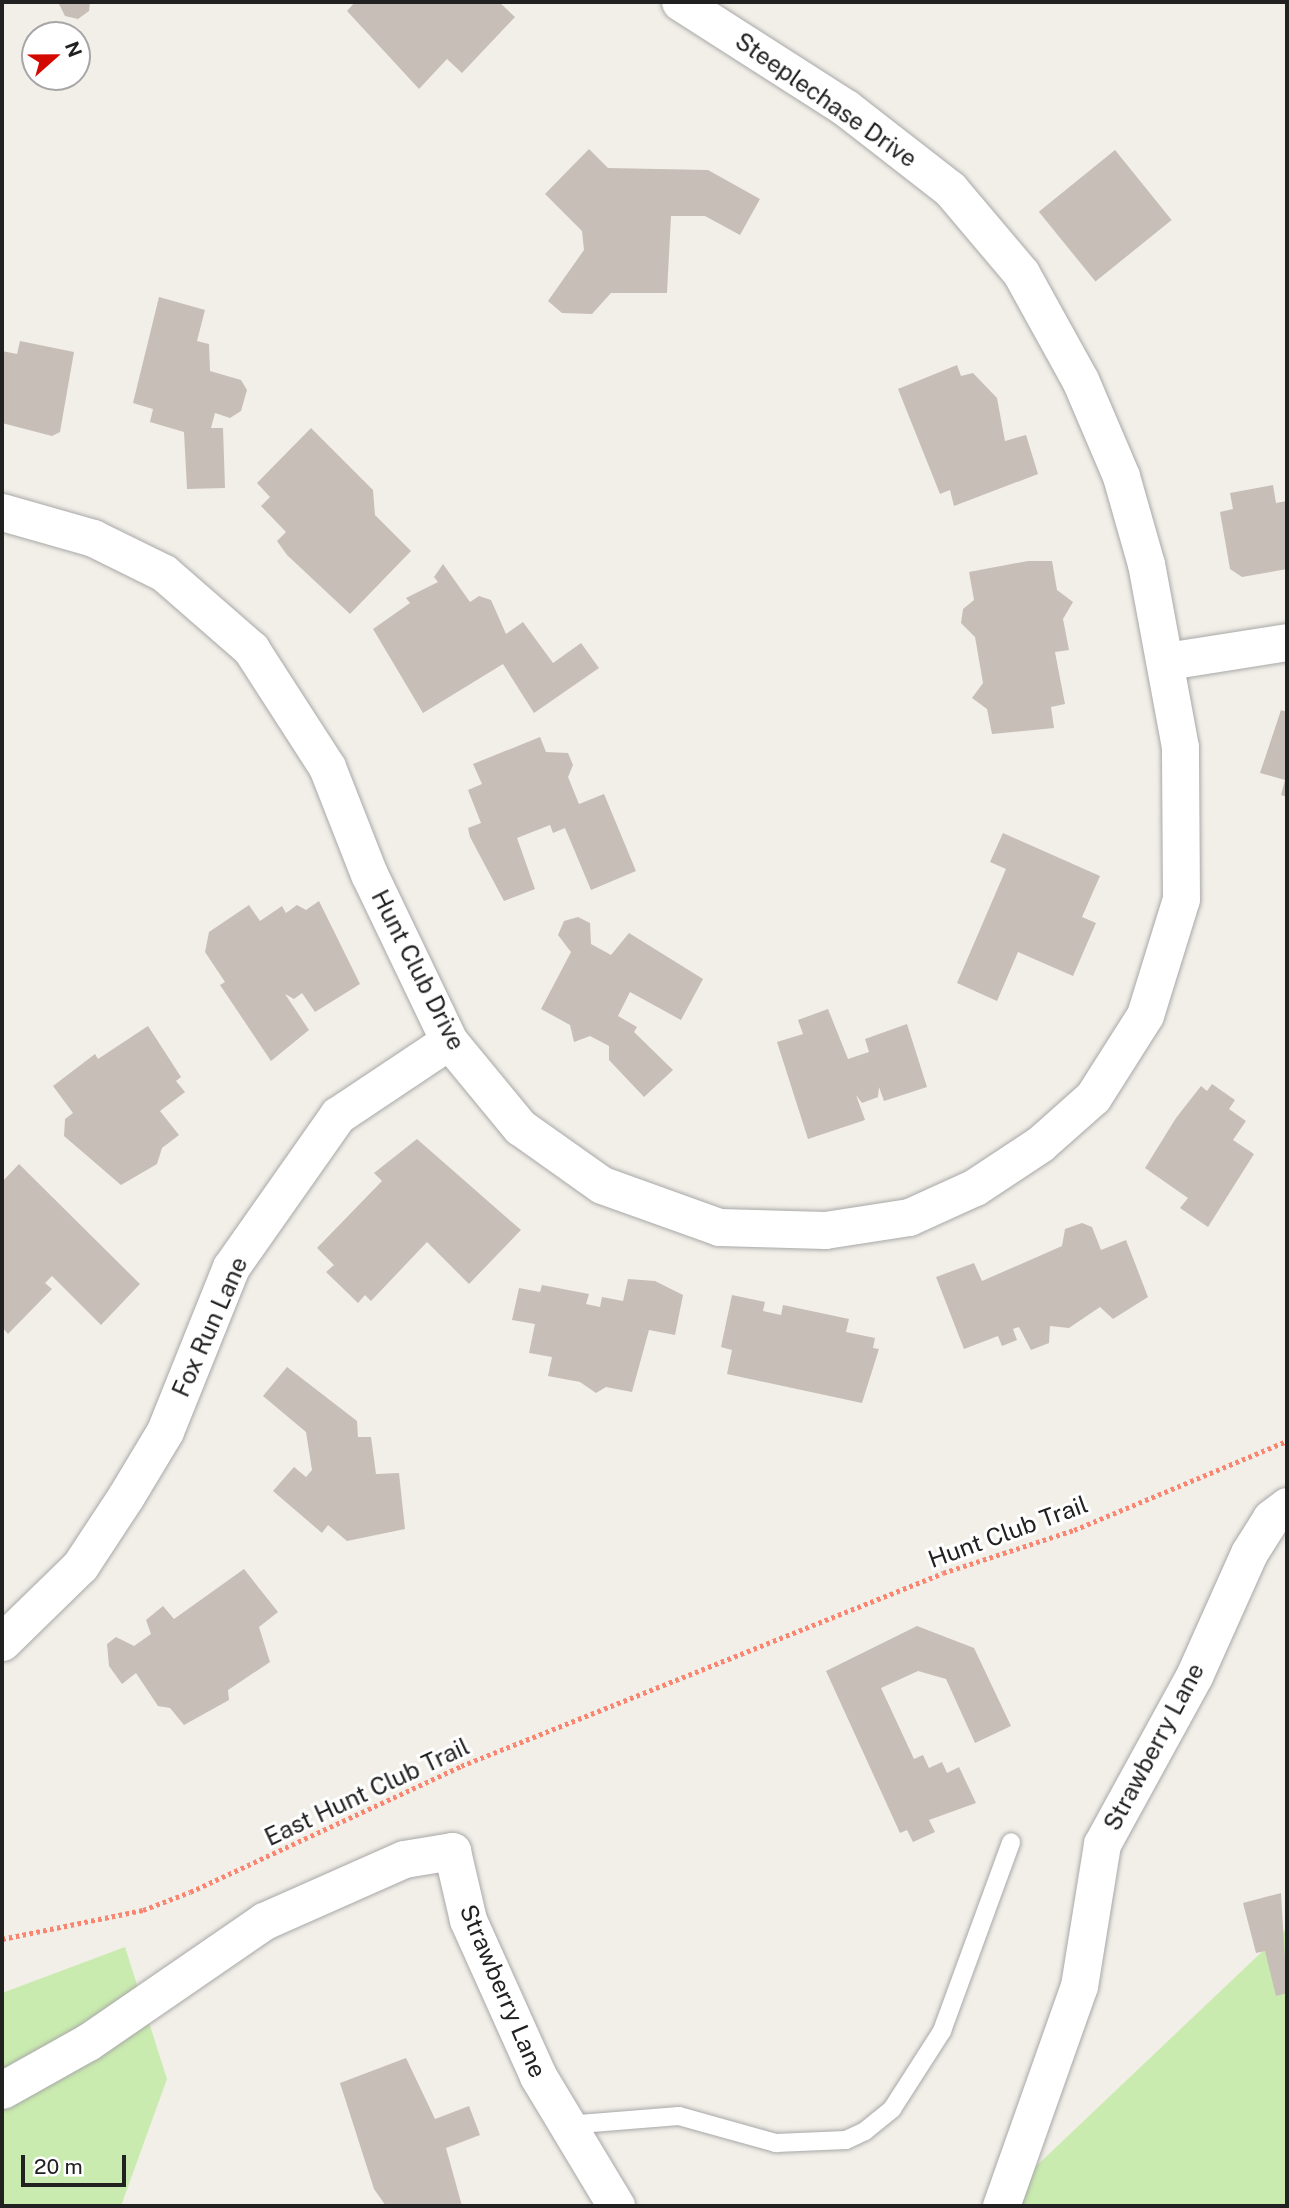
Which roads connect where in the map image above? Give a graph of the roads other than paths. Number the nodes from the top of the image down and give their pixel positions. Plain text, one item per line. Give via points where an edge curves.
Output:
1 (680, 2) edge
2 (2, 512) edge
3 (1287, 642) edge
4 (1167, 661) junction
5 (449, 1041) junction
6 (1287, 1506) edge
7 (2, 1642) edge
8 (1011, 1842) dead end
9 (2, 2090) edge
10 (567, 2125) junction
11 (616, 2206) edge
12 (1002, 2206) edge

1 - 4 street, Steeplechase Drive via 846,108 950,189 1021,273 1080,380 1121,476
2 - 5 street, Hunt Club Drive via 93,538 164,573 251,649 327,767 369,874
3 - 4 street
4 - 5 street, Hunt Club Drive via 1180,747 1181,899 1149,1002 1093,1097 1040,1144 975,1187 909,1217 825,1230 719,1227 602,1185 520,1127
5 - 7 street, Fox Run Lane via 338,1115 231,1267 165,1431 126,1496 80,1566
6 - 12 street, Strawberry Lane via 1271,1518 1249,1553 1194,1676 1102,1844 1079,1986
8 - 10 lane via 942,2031 891,2109 865,2131 846,2140 776,2143 679,2116
9 - 10 street, Strawberry Lane via 88,2042 264,1921 404,1859 452,1851 468,1920 538,2076
10 - 11 street, Strawberry Lane

